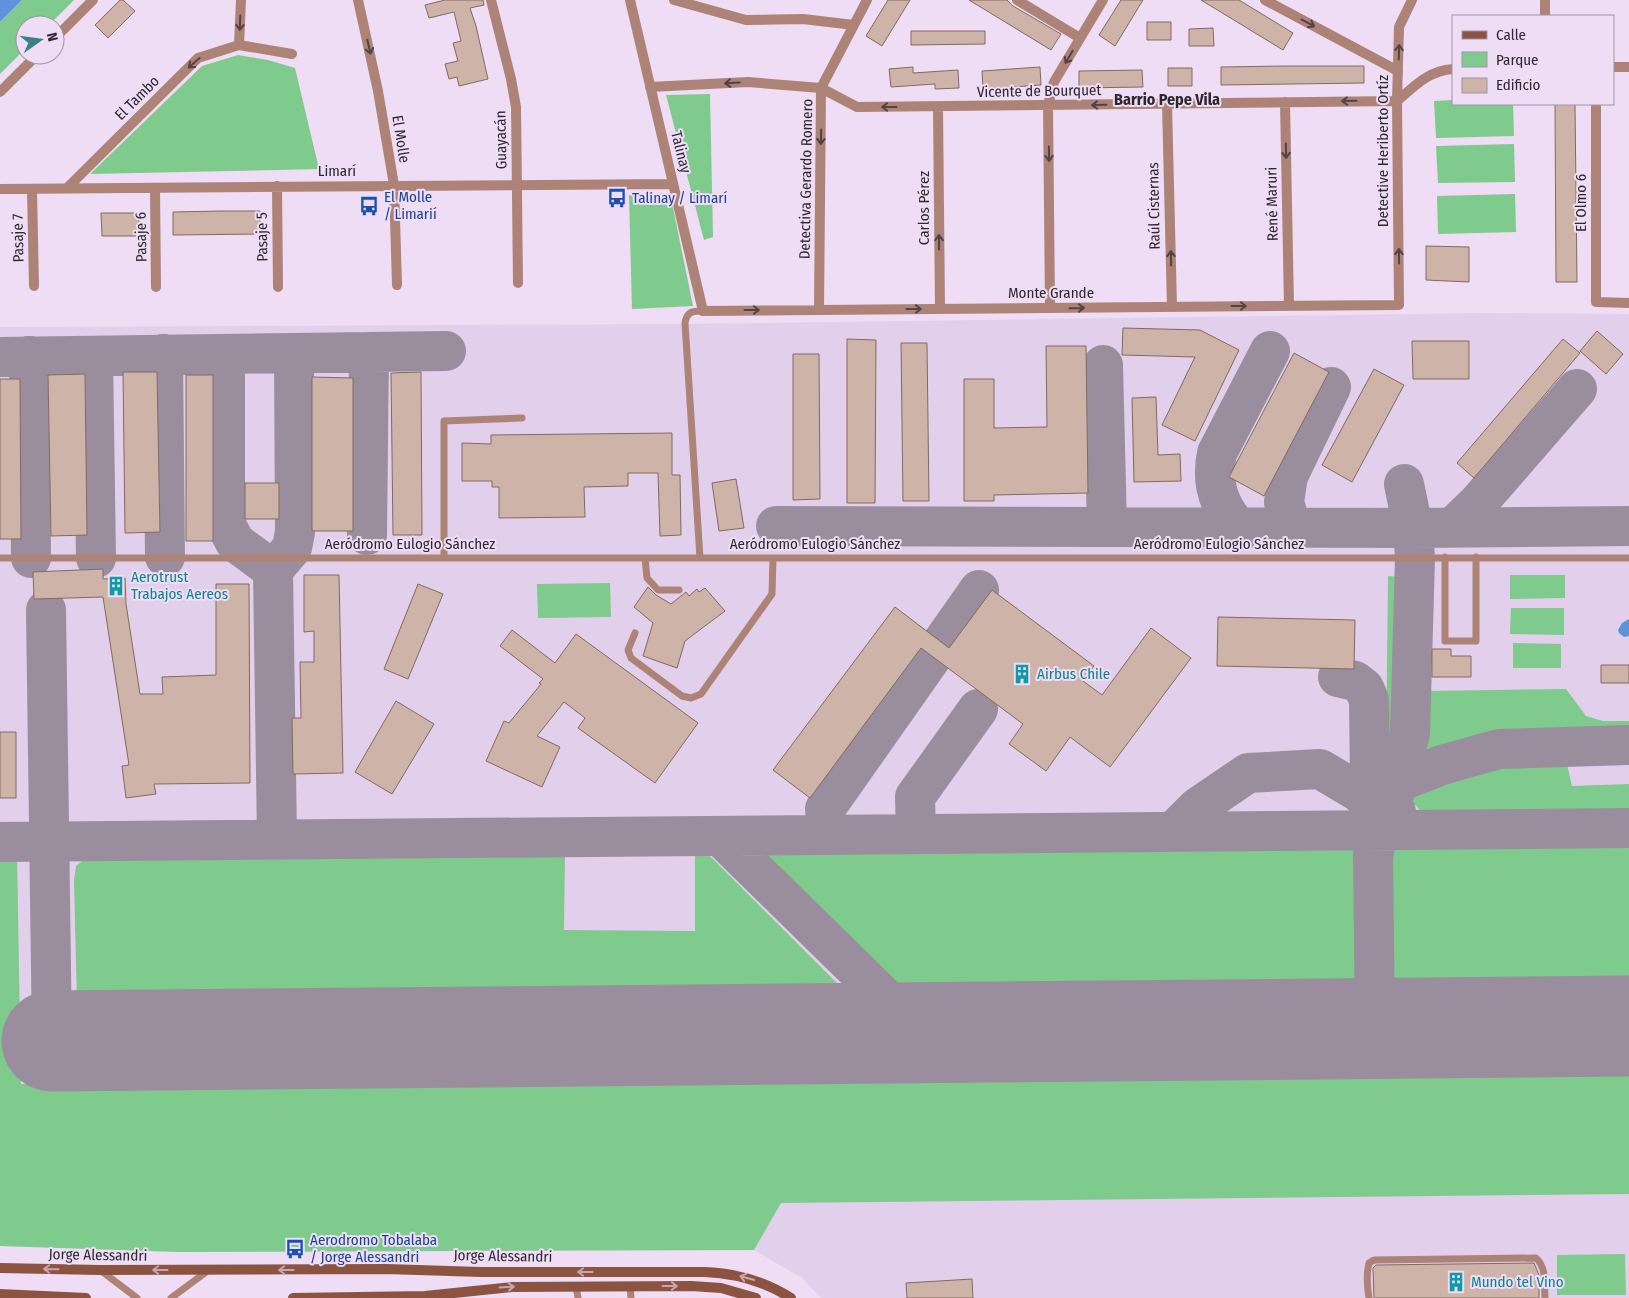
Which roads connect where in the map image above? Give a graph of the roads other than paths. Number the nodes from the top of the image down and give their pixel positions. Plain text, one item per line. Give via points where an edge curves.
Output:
1 (93, 0) edge
2 (241, 0) edge
3 (358, 0) edge
4 (491, 0) edge
5 (630, 0) edge
6 (674, 0) edge
7 (867, 0) edge
8 (1017, 0) edge
9 (1103, 0) edge
10 (1265, 0) edge
11 (1412, 0) edge
12 (1545, 0) edge
13 (1546, 15) edge
14 (854, 25) junction
15 (65, 28) edge
16 (1080, 38) junction
17 (239, 45) junction
18 (292, 54) dead end
19 (28, 65) edge
20 (1614, 67) edge
21 (1629, 67) edge
22 (1452, 69) edge
23 (1398, 71) junction
24 (650, 86) junction
25 (821, 88) junction
26 (0, 92) edge
27 (1397, 101) junction
28 (1285, 102) junction
29 (1167, 104) junction
30 (1596, 105) edge
31 (1048, 106) junction
32 (938, 107) junction
33 (517, 184) junction
34 (673, 184) junction
35 (277, 186) junction
36 (394, 186) junction
37 (67, 188) junction
38 (155, 188) junction
39 (0, 189) edge
40 (32, 189) junction
41 (518, 283) dead end
42 (397, 285) dead end
43 (34, 286) dead end
44 (156, 287) dead end
45 (278, 287) dead end
46 (1629, 303) edge
47 (1399, 305) joint
48 (1289, 306) junction
49 (1172, 307) junction
50 (1050, 308) junction
51 (940, 309) junction
52 (703, 310) junction
53 (819, 310) junction
54 (522, 418) dead end
55 (444, 557) junction
56 (0, 558) edge
57 (646, 558) junction
58 (700, 558) junction
59 (772, 558) junction
60 (1446, 558) junction
61 (1476, 558) junction
62 (1629, 558) edge
63 (679, 590) dead end
64 (635, 633) dead end
65 (0, 1268) edge
66 (100, 1270) junction
67 (209, 1270) junction
68 (576, 1286) junction
69 (630, 1286) junction
70 (0, 1294) edge
71 (69, 1298) edge
72 (86, 1298) edge
73 (137, 1298) edge
74 (171, 1298) edge
75 (293, 1298) edge
76 (358, 1298) edge
77 (407, 1298) edge
78 (578, 1298) edge
79 (631, 1298) edge
80 (756, 1298) edge
81 (791, 1298) edge
82 (1369, 1298) edge
83 (1545, 1298) edge

1 - 15 street
2 -> 17 street
3 -> 36 street, El Molle
4 - 33 street, Guayacán via 514,94
5 - 24 street, Talinay
6 - 14 street via 746,20 803,19
7 - 14 street, Detectiva Gerardo Romero
8 - 16 street
9 - 16 street
10 -> 23 street
23 -> 11 street, Detective Heriberto Ortíz via 1399,27
12 - 13 street
14 - 25 street, Detectiva Gerardo Romero
16 -> 31 street via 1054,82
17 - 18 street, El Tambo
17 -> 37 street, El Tambo via 198,58
19 - 26 street
20 - 21 street
22 - 27 street via 1440,70 1423,79
23 - 27 street, Detective Heriberto Ortíz
25 -> 24 street, Vicente de Bourquet via 748,82
24 - 34 street, Talinay
32 -> 25 street, Vicente de Bourquet via 857,106
25 -> 53 street, Detectiva Gerardo Romero
27 -> 28 street, Vicente de Bourquet
47 -> 27 street, Detective Heriberto Ortíz
28 - 29 street, Vicente de Bourquet
28 -> 48 street, René Maruri
29 -> 31 street, Vicente de Bourquet
49 -> 29 street, Raúl Cisternas
30 - 46 street, El Olmo 6 via 1596,302
31 - 32 street, Vicente de Bourquet
31 -> 50 street
51 -> 32 street, Carlos Pérez
33 - 34 street, Limarí
33 - 36 street, Limarí
33 - 41 street, Guayacán
34 - 52 street, Talinay
35 - 36 street, Limarí
35 - 38 street, Limarí
35 - 45 street, Pasaje 5
36 - 42 street, El Molle
37 - 38 street, Limarí
37 - 40 street, Limarí
38 - 44 street, Pasaje 6
39 - 40 street, Limarí
40 - 43 street, Pasaje 7
47 - 48 street, Monte Grande
49 -> 48 street, Monte Grande
50 -> 49 street, Monte Grande
50 - 51 street, Monte Grande
53 -> 51 street, Monte Grande
52 -> 53 street, Monte Grande
52 - 58 lane via 690,312 685,322
54 - 55 lane via 444,420
55 - 56 lane, Aeródromo Eulogio Sánchez
55 - 57 lane, Aeródromo Eulogio Sánchez
57 - 58 lane, Aeródromo Eulogio Sánchez
57 - 63 lane via 647,578 658,590
58 - 59 lane, Aeródromo Eulogio Sánchez
59 - 60 lane, Aeródromo Eulogio Sánchez
59 - 64 lane via 772,594 701,694 691,698 682,696 631,658 628,650
60 - 61 lane, Aeródromo Eulogio Sánchez
60 - 61 lane via 1445,641 1476,640
61 - 62 lane, Aeródromo Eulogio Sánchez
66 -> 65 main road, Jorge Alessandri
67 -> 66 main road, Jorge Alessandri
66 - 73 lane
67 - 74 lane
81 -> 67 main road, Jorge Alessandri via 748,1278 704,1272
68 - 69 main road, Jorge Alessandri
77 -> 68 main road, Jorge Alessandri via 512,1287
68 - 78 lane
69 - 79 lane
69 -> 80 main road, Jorge Alessandri via 706,1286
70 - 71 main road
71 - 72 main road
75 - 76 main road, Jorge Alessandri
76 - 77 main road, Jorge Alessandri
82 - 83 lane via 1367,1269 1374,1260 1536,1258 1542,1263

